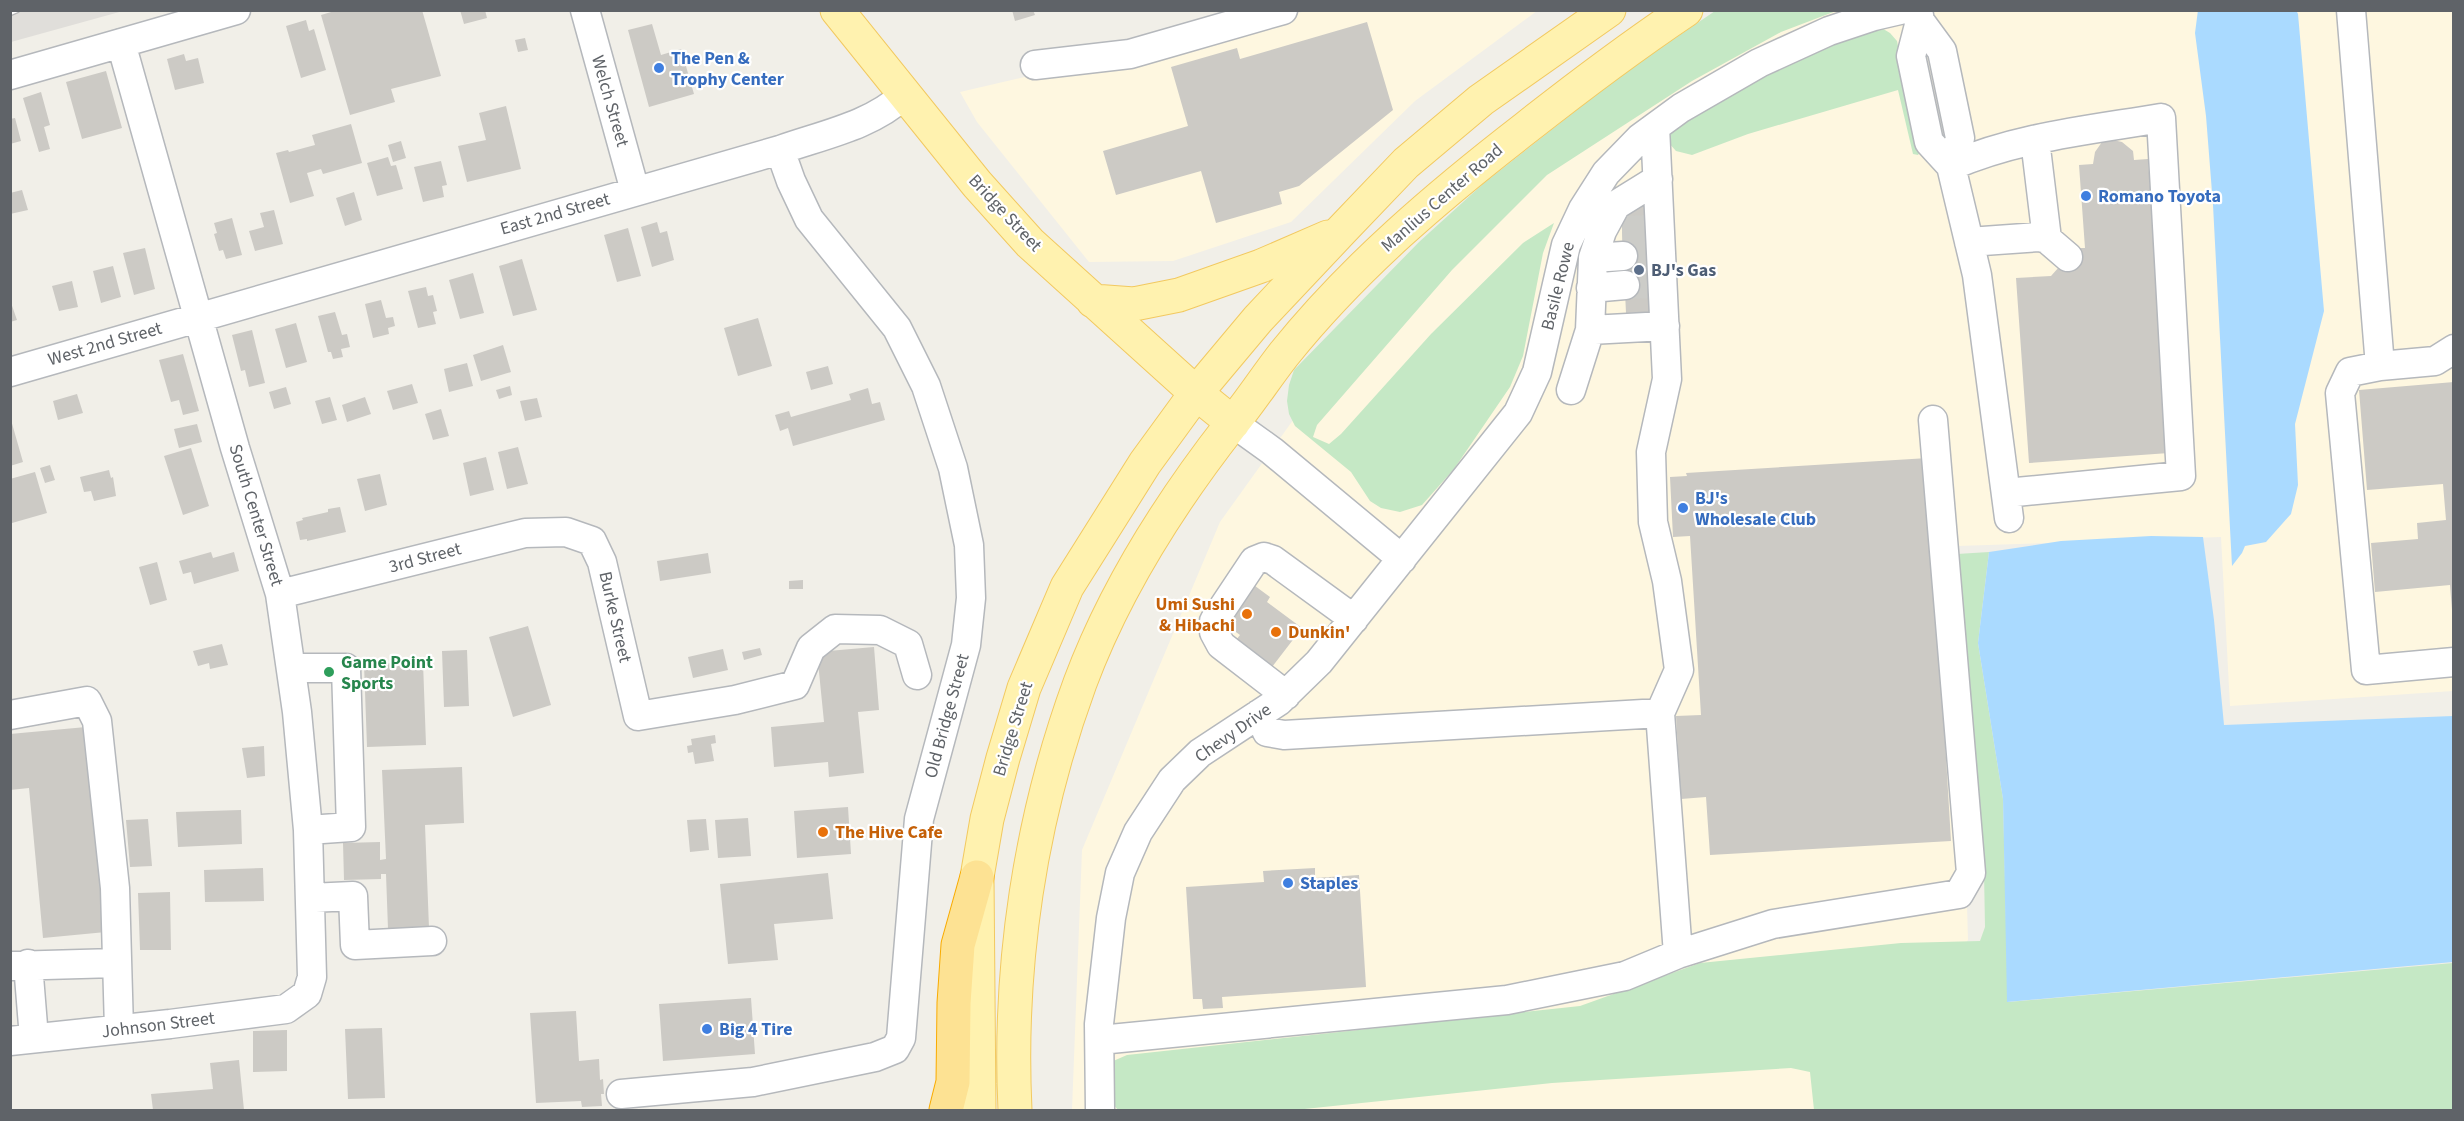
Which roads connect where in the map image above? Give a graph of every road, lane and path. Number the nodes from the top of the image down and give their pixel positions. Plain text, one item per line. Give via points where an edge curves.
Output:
1 (236, 10) edge
2 (585, 10) edge
3 (837, 10) edge
4 (1283, 10) edge
5 (1609, 10) edge
6 (1686, 10) edge
7 (2351, 10) edge
8 (1913, 14) edge
9 (121, 43) junction
10 (1035, 65) dead end
11 (10, 75) edge
12 (904, 95) junction
13 (1655, 127) junction
14 (2035, 140) junction
15 (780, 150) junction
16 (1951, 166) junction
17 (1658, 179) junction
18 (635, 191) junction
19 (1341, 231) junction
20 (1970, 242) junction
21 (1625, 285) tunnel mouth
22 (1591, 288) junction
23 (1093, 301) junction
24 (199, 317) junction
25 (1665, 326) junction
26 (1590, 330) junction
27 (2454, 349) edge
28 (2380, 366) junction
29 (10, 372) edge
30 (1571, 390) dead end
31 (1196, 393) junction
32 (1933, 420) dead end
33 (1233, 423) junction
34 (572, 533) joint
35 (1402, 559) junction
36 (280, 594) junction
37 (1354, 619) junction
38 (2454, 662) edge
39 (291, 668) junction
40 (917, 675) dead end
41 (1286, 695) junction
42 (1660, 713) junction
43 (1259, 714) junction
44 (10, 715) edge
45 (308, 830) junction
46 (977, 877) junction
47 (310, 897) junction
48 (432, 941) dead end
49 (1678, 954) junction
50 (116, 963) junction
51 (19, 965) edge
52 (303, 999) joint
53 (119, 1029) junction
54 (22, 1039) edge
55 (1100, 1040) junction
56 (621, 1095) dead end
57 (946, 1110) edge
58 (979, 1110) edge
59 (1015, 1110) edge
60 (1100, 1110) edge

1 - 9 street
2 - 18 street, Welch Street
3 - 12 main road, Bridge Street
4 - 10 street via 1130,54
5 - 19 main road via 1481,100 1407,163
6 - 33 main road, Manlius Center Road via 1625,50 1434,200 1369,261 1285,353
7 - 28 street
8 - 13 street, Basile Rowe via 1874,16 1829,31 1760,63
8 - 16 street via 1911,56 1929,142
9 - 11 street
9 - 24 street, South Center Street
12 - 15 street, East 2nd Street via 871,119
12 - 23 main road, Bridge Street via 1030,243
13 - 17 street
13 - 35 street, Basile Rowe via 1606,173 1583,209 1566,245 1537,372 1518,412
14 - 16 street via 1982,152
14 - 20 street via 2058,248 2039,237
14 - 20 street via 2161,118 2181,476 2135,468 2008,506
15 - 18 street, East 2nd Street
15 - 56 street, Old Bridge Street via 809,219 897,328 926,386 953,468 969,545 971,598 966,645 919,819 901,1038 895,1049 875,1057 753,1082
16 - 20 street
17 - 22 street via 1616,205 1616,239 1593,258
17 - 25 street via 1659,284
18 - 24 street, East 2nd Street
19 - 23 main road via 1261,266 1179,294 1134,304
19 - 31 main road via 1258,319
21 - 22 street
22 - 26 street
23 - 31 main road, Bridge Street
24 - 29 street, West 2nd Street
24 - 36 street, South Center Street
25 - 26 street
25 - 42 street via 1667,379 1651,453 1653,513 1679,670
26 - 30 street
27 - 28 street via 2434,362
28 - 38 street via 2350,372 2340,393 2366,670
31 - 33 main road, Bridge Street
31 - 46 main road, Bridge Street via 1144,463 1067,587 1021,698 987,819
32 - 49 street via 1971,873 1959,894 1773,924
33 - 35 street, Bridge Street
33 - 59 main road via 1199,466 1144,551 1081,680 1058,749 1029,875 1017,959
34 - 36 street, 3rd Street via 525,533
34 - 40 street, Burke Street via 592,541 602,562 638,716 735,700 795,685 811,648 835,629 880,630 908,644
35 - 37 street, Chevy Drive
36 - 39 street, South Center Street
37 - 41 street, Chevy Drive
37 - 41 street via 1273,560 1254,561 1214,621 1214,632 1221,645
39 - 45 street, South Center Street
39 - 45 street via 346,668 351,827
41 - 43 street, Chevy Drive
42 - 43 street via 1284,735 1267,732
42 - 49 street
43 - 55 street, Chevy Drive via 1200,753 1172,780 1138,831 1120,873 1111,918
44 - 50 street via 87,701 97,721 115,888
45 - 47 street, South Center Street
46 - 57 highway via 958,945 953,1082
46 - 58 main road, Bridge Street
47 - 48 street via 353,896 355,945
47 - 52 street, South Center Street via 312,977
49 - 55 street via 1624,976 1507,1000
50 - 51 street
50 - 53 street
51 - 54 street
52 - 53 street, Johnson Street via 286,1009
53 - 54 street, Johnson Street
55 - 60 street, Chevy Drive

